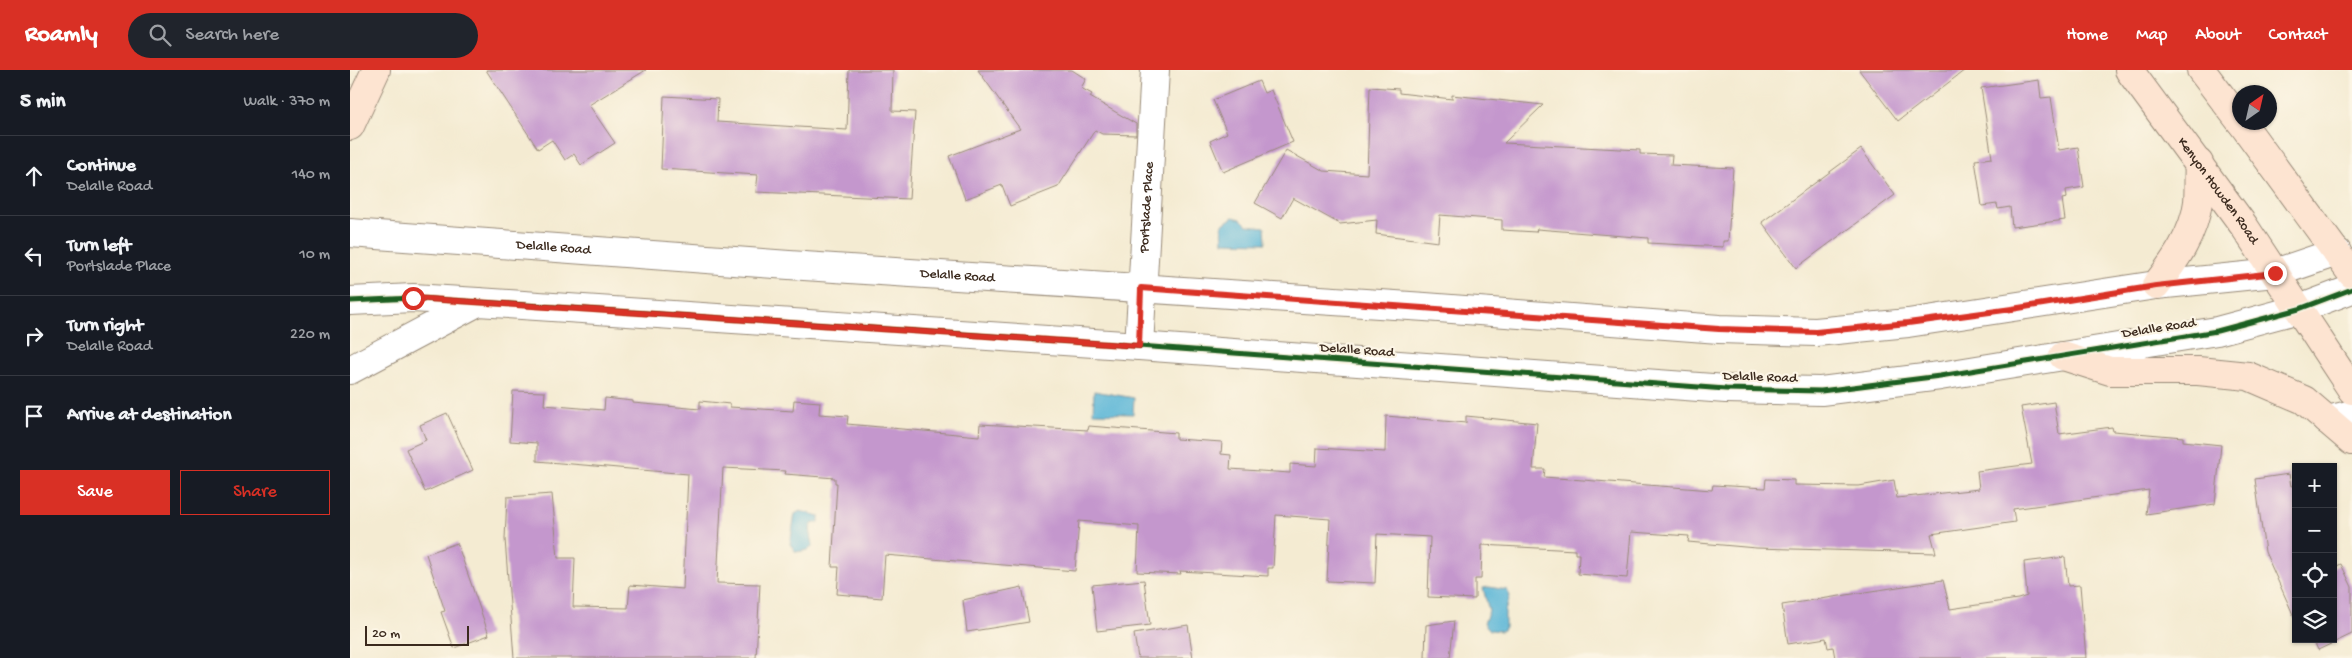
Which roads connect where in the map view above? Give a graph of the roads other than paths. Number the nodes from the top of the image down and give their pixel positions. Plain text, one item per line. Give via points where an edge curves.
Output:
1 (376, 70) edge
2 (1155, 70) edge
3 (2129, 70) edge
4 (2202, 70) edge
5 (2232, 111) edge
6 (350, 126) edge
7 (2246, 130) edge
8 (2199, 163) junction
9 (350, 233) edge
10 (2344, 263) edge
11 (2275, 273) junction
12 (2156, 286) junction
13 (1141, 288) junction
14 (2352, 289) edge
15 (350, 301) edge
16 (478, 302) junction
17 (2300, 309) junction
18 (1139, 346) junction
19 (2063, 356) junction
20 (350, 370) edge
21 (2352, 390) edge
22 (2340, 417) edge
23 (2352, 441) edge

1 - 6 street
2 - 13 street, Portslade Place
3 - 8 street, Kenyon Howden Road
4 - 5 street
7 - 10 street
8 - 11 street, Kenyon Howden Road
8 - 12 street via 2198,202 2193,225 2172,265
9 - 13 street, Delalle Road
10 - 11 street, Delalle Road
11 - 12 street, Delalle Road
11 - 17 street, Kenyon Howden Road
12 - 13 street, Delalle Road via 2012,309 1816,332 1719,329
13 - 18 street, Portslade Place
14 - 17 street, Delalle Road
15 - 16 street, Delalle Road via 413,298
16 - 18 street, Delalle Road
16 - 20 street
17 - 19 street, Delalle Road via 2217,331
17 - 21 street, Kenyon Howden Road
18 - 19 street, Delalle Road via 1726,389 1821,392
19 - 22 street via 2110,371 2198,371 2248,376
22 - 23 street

